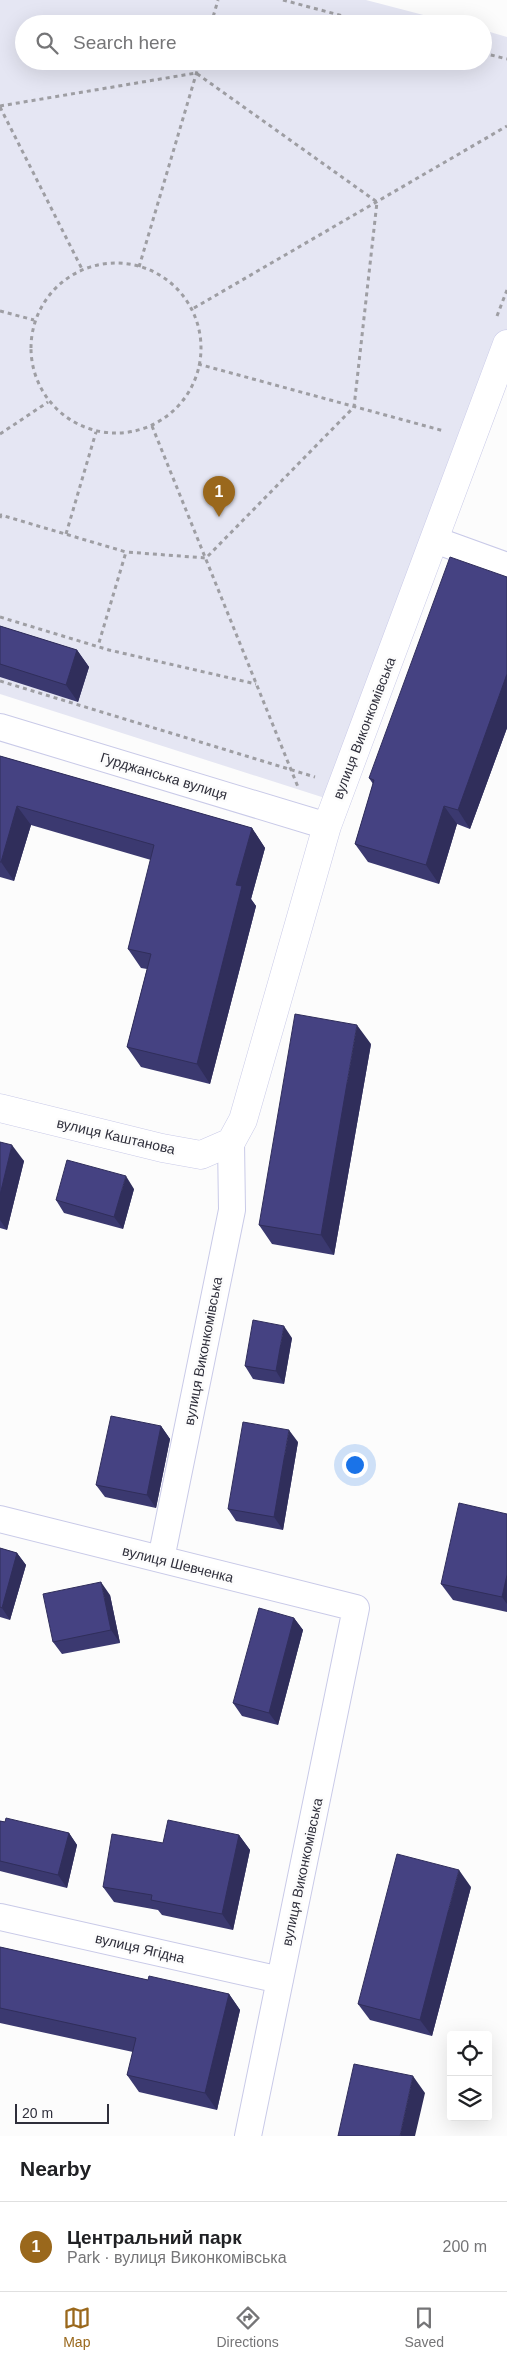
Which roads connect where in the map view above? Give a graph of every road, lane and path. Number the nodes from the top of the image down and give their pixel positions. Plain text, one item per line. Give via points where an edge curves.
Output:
1 (218, 0) edge
2 (283, 0) edge
3 (214, 15) edge
4 (340, 15) edge
5 (492, 55) edge
6 (507, 59) edge
7 (197, 70) edge
8 (196, 73) junction
9 (0, 107) edge
10 (507, 126) edge
11 (377, 202) junction
12 (139, 267) junction
13 (83, 271) junction
14 (194, 308) junction
15 (0, 311) edge
16 (34, 320) junction
17 (507, 344) edge
18 (198, 364) junction
19 (48, 402) junction
20 (354, 407) junction
21 (152, 426) junction
22 (96, 432) junction
23 (452, 433) dead end
24 (0, 434) edge
25 (0, 516) edge
26 (66, 535) junction
27 (435, 540) junction
28 (126, 552) junction
29 (206, 558) junction
30 (507, 566) edge
31 (0, 617) edge
32 (98, 646) junction
33 (0, 681) edge
34 (256, 684) junction
35 (0, 727) edge
36 (290, 769) junction
37 (321, 778) dead end
38 (319, 824) junction
39 (0, 1108) edge
40 (237, 1131) junction
41 (0, 1519) edge
42 (161, 1559) junction
43 (356, 1608) joint
44 (0, 1916) edge
45 (280, 1980) junction
46 (248, 2136) edge

1 - 3 path
2 - 4 path
5 - 6 path
7 - 8 path
8 - 9 path
8 - 11 path
8 - 12 path
9 - 13 path
10 - 11 path
11 - 14 path
11 - 20 path
12 - 13 path via 121,263 94,266
12 - 14 path via 171,284
13 - 16 path via 68,276 48,295
14 - 18 path via 199,330
15 - 16 path
16 - 19 path via 30,348 34,377
17 - 27 street, вулиця Виконкомівська
18 - 20 path
18 - 21 path via 192,386 176,409
19 - 22 path via 70,421
19 - 24 path
20 - 23 path
20 - 29 path
21 - 22 path via 125,433
21 - 29 path
22 - 26 path
25 - 26 path
26 - 28 path
27 - 30 street
27 - 38 street, вулиця Виконкомівська
28 - 29 path
28 - 32 path
29 - 34 path
31 - 32 path
32 - 34 path
33 - 36 path
34 - 36 path
35 - 38 street, Гурджанська вулиця
36 - 37 path
36 - 38 path
38 - 40 street, вулиця Виконкомівська
39 - 40 street, вулиця Каштанова via 201,1155
40 - 42 street, вулиця Виконкомівська via 232,1210
41 - 42 street, вулиця Шевченка
42 - 43 street, вулиця Шевченка
43 - 45 street, вулиця Виконкомівська
44 - 45 street, вулиця Ягідна
45 - 46 street, вулиця Виконкомівська

